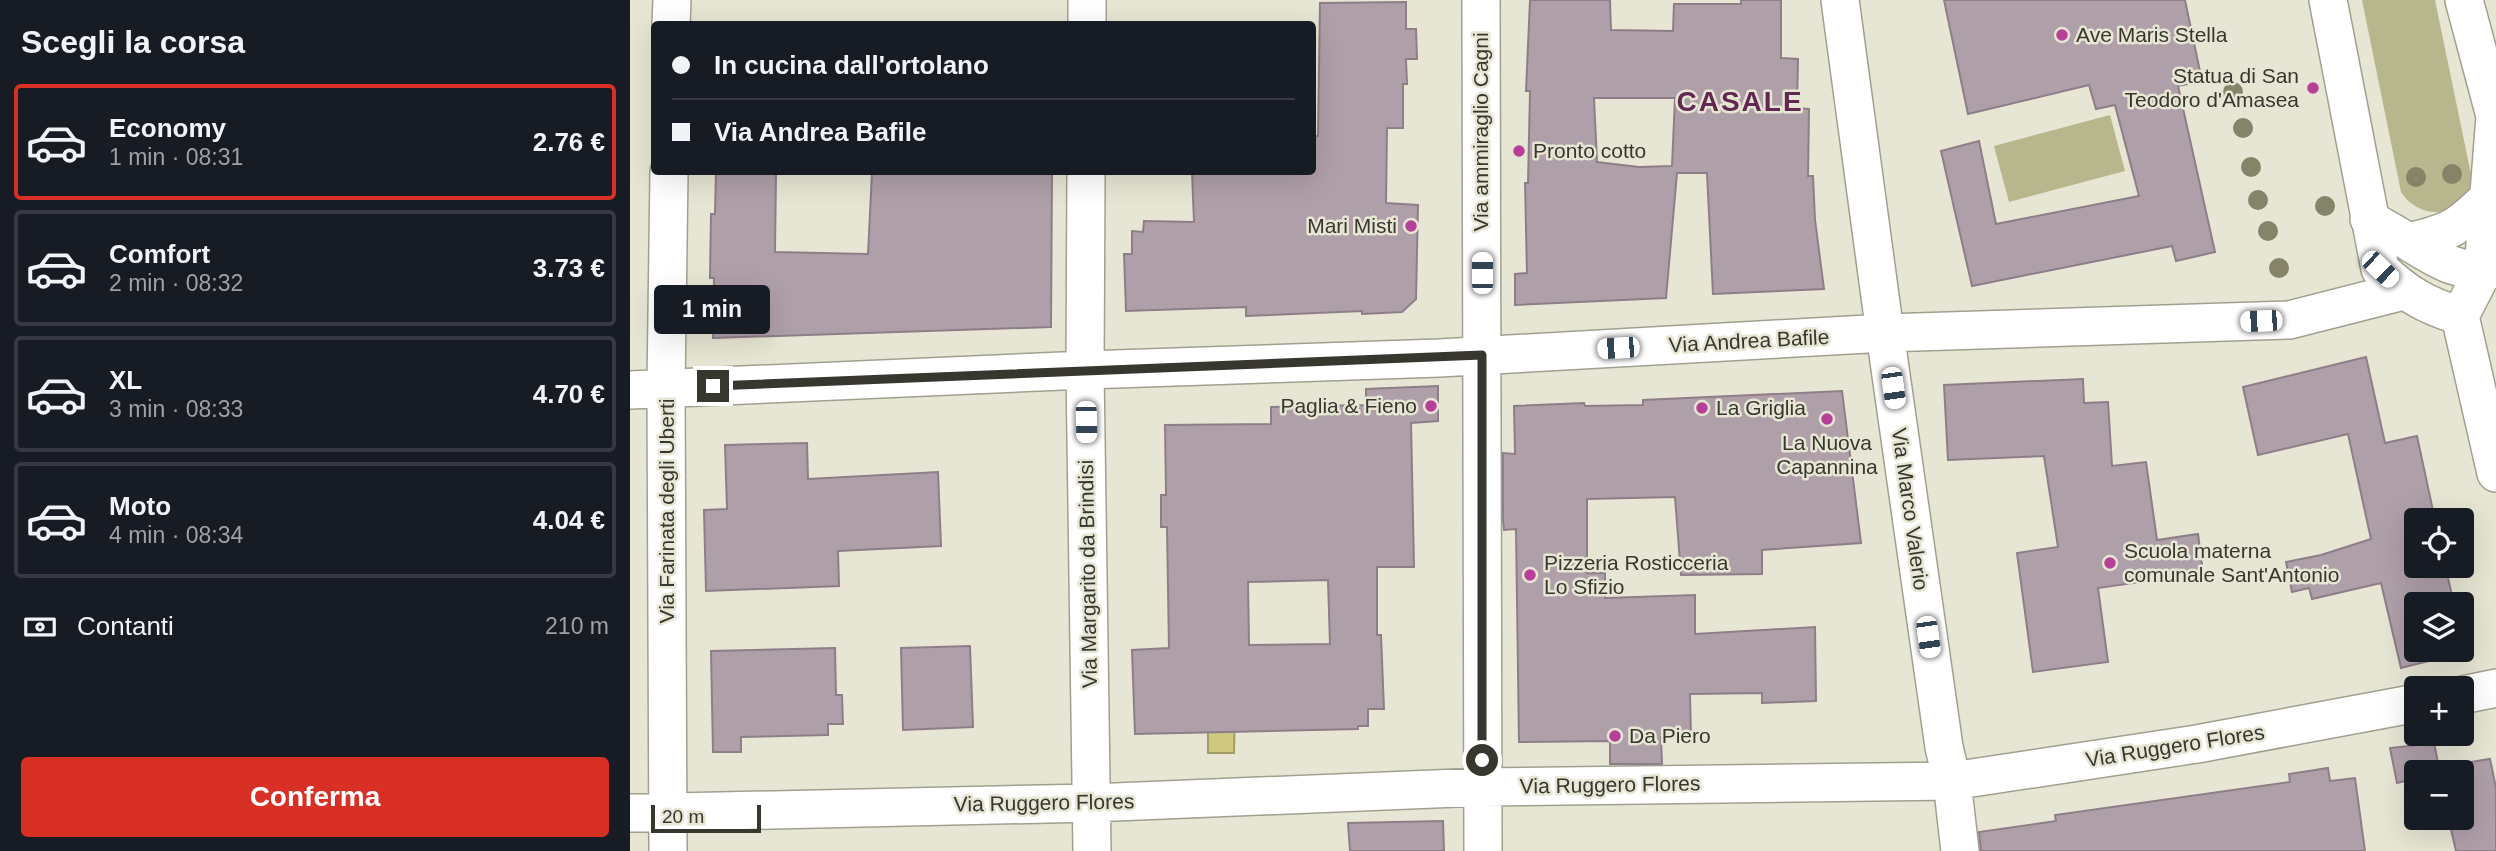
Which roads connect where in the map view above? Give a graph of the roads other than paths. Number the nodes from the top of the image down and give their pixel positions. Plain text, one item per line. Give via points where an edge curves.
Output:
1 (672, 0) edge
2 (1087, 0) edge
3 (1481, 0) edge
4 (1840, 0) edge
5 (2328, 0) edge
6 (2465, 0) edge
7 (671, 21) edge
8 (1087, 21) edge
9 (2495, 116) edge
10 (669, 175) edge
11 (1086, 175) edge
12 (2488, 198) junction
13 (2369, 219) junction
14 (2409, 242) junction
15 (2490, 270) edge
16 (2403, 291) junction
17 (2460, 316) junction
18 (1885, 333) junction
19 (1482, 355) junction
20 (1085, 370) junction
21 (666, 388) junction
22 (630, 390) edge
23 (2496, 473) edge
24 (2496, 688) edge
25 (2474, 693) edge
26 (2404, 705) edge
27 (1952, 781) junction
28 (1482, 787) junction
29 (1091, 803) junction
30 (667, 811) junction
31 (630, 813) edge
32 (668, 851) edge
33 (1093, 851) edge
34 (1482, 851) edge
35 (1960, 851) edge

1 - 7 street
2 - 8 street
3 - 19 street, Via ammiraglio Cagni
4 - 18 street, Via Marco Valerio
5 - 13 street
6 - 9 street
9 - 12 street
10 - 21 street, Via Farinata degli Uberti
11 - 20 street, Via Margarito da Brindisi
12 - 14 street via 2465,221 2442,234
12 - 15 street
13 - 14 street
13 - 16 street via 2380,269
14 - 15 street via 2442,263
15 - 17 street
16 - 17 street
16 - 18 street, Via Andrea Bafile via 2289,320
17 - 23 street
18 - 19 street, Via Andrea Bafile
18 - 27 street, Via Marco Valerio
19 - 20 street, Via Andrea Bafile
19 - 28 street, Via ammiraglio Cagni
20 - 21 street, Via Andrea Bafile
20 - 29 street, Via Margarito da Brindisi
21 - 22 street, Via Andrea Bafile
21 - 30 street, Via Farinata degli Uberti
24 - 25 street
26 - 27 street, Via Ruggero Flores via 2197,744
27 - 28 street, Via Ruggero Flores
27 - 35 street, Via Marco Valerio
28 - 29 street, Via Ruggero Flores
28 - 34 street, Via ammiraglio Cagni
29 - 30 street, Via Ruggero Flores
29 - 33 street, Via Margarito da Brindisi
30 - 31 street, Via Ruggero Flores
30 - 32 street, Via Farinata degli Uberti

